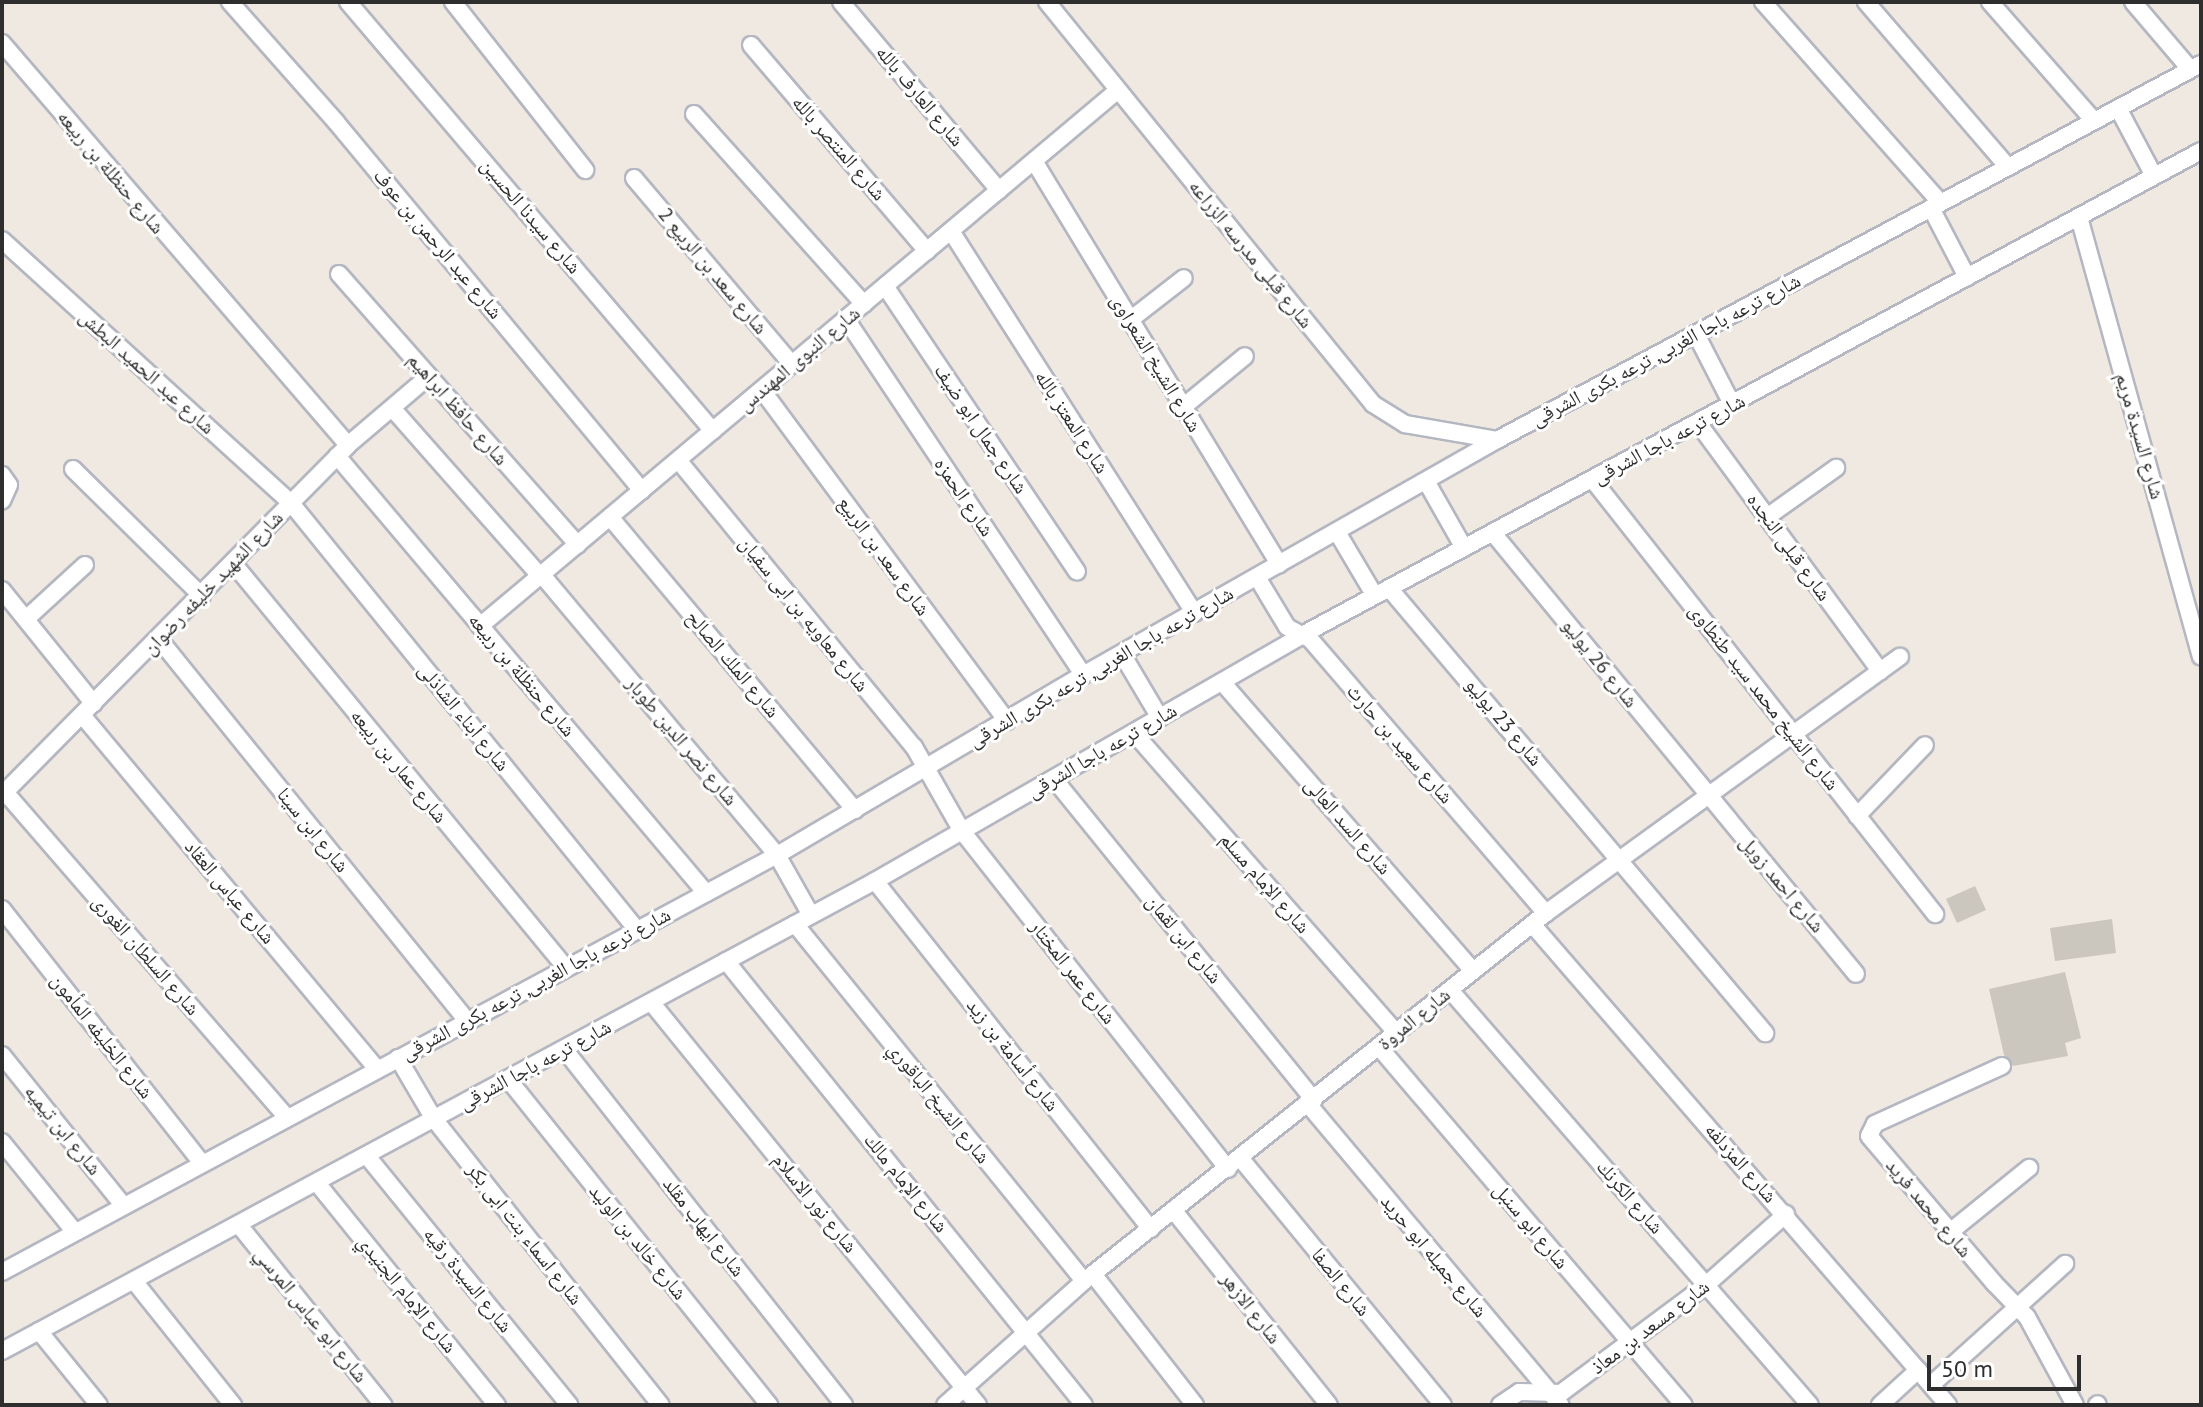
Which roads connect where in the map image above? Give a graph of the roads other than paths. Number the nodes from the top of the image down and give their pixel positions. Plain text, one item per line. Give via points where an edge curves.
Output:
1 (230, 2) edge
2 (348, 2) edge
3 (453, 2) edge
4 (841, 2) edge
5 (1047, 2) edge
6 (1763, 2) edge
7 (1866, 2) edge
8 (1990, 2) edge
9 (2133, 2) edge
10 (2, 43) edge
11 (751, 45) dead end
12 (2196, 67) edge
13 (1117, 91) junction
14 (2118, 108) junction
15 (694, 114) dead end
16 (2094, 121) junction
17 (2201, 151) edge
18 (1034, 161) junction
19 (2008, 167) junction
20 (585, 170) dead end
21 (2154, 176) junction
22 (634, 178) dead end
23 (999, 190) junction
24 (1936, 205) junction
25 (2079, 217) junction
26 (951, 231) junction
27 (2, 240) edge
28 (927, 251) junction
29 (339, 274) dead end
30 (1967, 277) junction
31 (1184, 278) dead end
32 (885, 286) junction
33 (864, 304) junction
34 (846, 319) junction
35 (1130, 320) junction
36 (1696, 334) junction
37 (1245, 356) dead end
38 (792, 364) junction
39 (429, 376) junction
40 (762, 390) junction
41 (1732, 404) junction
42 (1183, 407) junction
43 (392, 408) junction
44 (1698, 423) junction
45 (713, 431) junction
46 (1497, 440) junction
47 (342, 451) junction
48 (678, 460) junction
49 (1836, 468) dead end
50 (73, 469) dead end
51 (2, 475) edge
52 (1593, 480) junction
53 (1426, 481) junction
54 (642, 491) junction
55 (4, 499) edge
56 (291, 503) junction
57 (610, 517) junction
58 (1767, 517) junction
59 (1337, 532) junction
60 (1493, 533) junction
61 (578, 545) junction
62 (1464, 548) junction
63 (233, 563) junction
64 (1279, 564) junction
65 (85, 565) dead end
66 (1077, 572) dead end
67 (541, 576) junction
68 (1257, 577) junction
69 (2, 590) edge
70 (1382, 592) junction
71 (202, 596) junction
72 (1194, 613) junction
73 (26, 619) junction
74 (480, 626) junction
75 (1302, 635) junction
76 (159, 639) junction
77 (1122, 654) junction
78 (2201, 656) edge
79 (1900, 657) dead end
80 (1880, 671) junction
81 (1083, 675) junction
82 (1222, 682) junction
83 (88, 709) junction
84 (1160, 718) junction
85 (1007, 721) junction
86 (1134, 733) junction
87 (1793, 733) junction
88 (1925, 745) dead end
89 (925, 771) junction
90 (1054, 779) junction
91 (3, 794) edge
92 (1707, 794) junction
93 (855, 810) junction
94 (1857, 816) junction
95 (962, 831) junction
96 (777, 855) junction
97 (1619, 857) junction
98 (875, 881) junction
99 (706, 893) junction
100 (2, 909) edge
101 (1935, 914) dead end
102 (811, 915) junction
103 (1539, 918) junction
104 (795, 924) junction
105 (637, 930) junction
106 (726, 961) junction
107 (566, 968) junction
108 (1473, 971) junction
109 (1856, 974) dead end
110 (1450, 990) junction
111 (651, 1002) junction
112 (467, 1021) junction
113 (1397, 1033) junction
114 (1765, 1033) dead end
115 (1379, 1047) junction
116 (564, 1049) junction
117 (2, 1055) edge
118 (398, 1058) junction
119 (2002, 1066) dead end
120 (377, 1069) junction
121 (508, 1079) junction
122 (1311, 1102) junction
123 (287, 1117) junction
124 (434, 1119) junction
125 (2, 1142) edge
126 (367, 1156) junction
127 (202, 1163) junction
128 (1234, 1164) junction
129 (2029, 1168) dead end
130 (317, 1183) junction
131 (124, 1206) junction
132 (1174, 1211) junction
133 (1786, 1214) junction
134 (239, 1225) junction
135 (1151, 1229) junction
136 (75, 1232) junction
137 (1950, 1232) junction
138 (2065, 1264) dead end
139 (2, 1272) edge
140 (1089, 1277) junction
141 (134, 1281) junction
142 (1706, 1285) junction
143 (2017, 1307) junction
144 (39, 1331) junction
145 (1027, 1332) junction
146 (1630, 1342) junction
147 (2, 1351) edge
148 (1918, 1370) junction
149 (1931, 1385) junction
150 (964, 1388) junction
151 (1557, 1400) edge
152 (99, 1405) edge
153 (233, 1405) edge
154 (383, 1405) edge
155 (497, 1405) edge
156 (569, 1405) edge
157 (661, 1405) edge
158 (769, 1405) edge
159 (844, 1405) edge
160 (945, 1405) edge
161 (978, 1405) edge
162 (1084, 1405) edge
163 (1195, 1405) edge
164 (1329, 1405) edge
165 (1443, 1405) edge
166 (1500, 1405) edge
167 (1684, 1405) edge
168 (1810, 1405) edge
169 (1880, 1405) edge
170 (1948, 1405) edge
171 (2075, 1405) edge

1 - 54 street, شارع عبد الرحمن بن عوف
2 - 45 street, شارع سيدنا الحسين
3 - 20 street
4 - 23 street, شارع العارف بالله
5 - 13 street, شارع قبلى مدرسه الزراعه
6 - 24 street
7 - 19 street
8 - 16 street
9 - 12 street
10 - 47 street, شارع حنظلة بن ربيعه
11 - 28 street, شارع المنتصر بالله
12 - 14 street, شارع ترعه باجا الغربى, ترعه بكرى الشرقى
13 - 18 street, شارع النبوى المهندس
13 - 46 street, شارع قبلى مدرسه الزراعه via 1373,404 1405,424
14 - 16 street, شارع ترعه باجا الغربى, ترعه بكرى الشرقى
14 - 21 street
15 - 33 street
16 - 19 street, شارع ترعه باجا الغربى, ترعه بكرى الشرقى
17 - 21 street, شارع ترعه باجا الشرقى
18 - 23 street, شارع النبوى المهندس
18 - 35 street, شارع الشيخ الشعراوى
19 - 24 street, شارع ترعه باجا الغربى, ترعه بكرى الشرقى
21 - 25 street, شارع ترعه باجا الشرقى
22 - 38 street, شارع سعد بن الربيع 2
23 - 26 street, شارع النبوى المهندس
24 - 30 street
24 - 36 street, شارع ترعه باجا الغربى, ترعه بكرى الشرقى
25 - 30 street, شارع ترعه باجا الشرقى
25 - 78 street, شارع السيدة مريم
26 - 28 street, شارع النبوى المهندس
26 - 72 street, شارع المعتز بالله
27 - 56 street, شارع عبد الحميد البطش
28 - 32 street, شارع النبوى المهندس
29 - 39 street, شارع حافظ ابراهيم
30 - 41 street, شارع ترعه باجا الشرقى
31 - 35 street
32 - 33 street, شارع النبوى المهندس
32 - 66 street, شارع جمال ابو ضيف
33 - 34 street, شارع النبوى المهندس
34 - 38 street, شارع النبوى المهندس
34 - 81 street, شارع الحمزه
35 - 42 street, شارع الشيخ الشعراوى
36 - 41 street
36 - 46 street, شارع ترعه باجا الغربى, ترعه بكرى الشرقى
37 - 42 street
38 - 40 street, شارع النبوى المهندس
39 - 43 street, شارع الشهيد خليفه رضوان
39 - 61 street, شارع حافظ ابراهيم
40 - 45 street, شارع النبوى المهندس
40 - 85 street, شارع سعد بن الربيع
41 - 44 street, شارع ترعه باجا الشرقى
42 - 64 street, شارع الشيخ الشعراوى
43 - 47 street, شارع الشهيد خليفه رضوان
43 - 67 street, شارع نصر الدين طوبار
44 - 52 street, شارع ترعه باجا الشرقى
44 - 58 street, شارع قبلى النجده
45 - 48 street, شارع النبوى المهندس
46 - 53 street, شارع ترعه باجا الغربى, ترعه بكرى الشرقى
47 - 56 street, شارع الشهيد خليفه رضوان
47 - 74 street, شارع حنظلة بن ربيعه
48 - 54 street, شارع النبوى المهندس
48 - 89 street, شارع معاويه بن ابى سفيان via 914,747
49 - 58 street
50 - 71 street
51 - 55 street via 9,485
52 - 60 street, شارع ترعه باجا الشرقى
52 - 87 street, شارع الشيخ محمد سيد طنطاوى
53 - 59 street, شارع ترعه باجا الغربى, ترعه بكرى الشرقى
53 - 62 street
54 - 57 street, شارع النبوى المهندس
56 - 63 street, شارع الشهيد خليفه رضوان
56 - 105 street, شارع أبناء الشاذلى
57 - 61 street, شارع النبوى المهندس
57 - 93 street, شارع الملك الصالح
58 - 80 street, شارع قبلى النجده
59 - 64 street, شارع ترعه باجا الغربى, ترعه بكرى الشرقى
59 - 70 street, شارع 23 يوليو
60 - 62 street, شارع ترعه باجا الشرقى
60 - 92 street, شارع 26 يوليو
61 - 67 street, شارع النبوى المهندس
62 - 70 street, شارع ترعه باجا الشرقى
63 - 71 street, شارع الشهيد خليفه رضوان
63 - 107 street, شارع عمار بن ربيعه
64 - 68 street, شارع ترعه باجا الغربى, ترعه بكرى الشرقى
65 - 73 street
67 - 74 street, شارع النبوى المهندس
67 - 96 street, شارع نصر الدين طوبار
68 - 72 street, شارع ترعه باجا الغربى, ترعه بكرى الشرقى
68 - 75 street, شارع سعيد بن حارث via 1287,627
69 - 73 street, شارع عباس العقاد
70 - 75 street, شارع ترعه باجا الشرقى
70 - 97 street, شارع 23 يوليو
71 - 76 street, شارع الشهيد خليفه رضوان
72 - 77 street, شارع ترعه باجا الغربى, ترعه بكرى الشرقى
73 - 83 street, شارع عباس العقاد
74 - 99 street, شارع حنظلة بن ربيعه
75 - 82 street, شارع ترعه باجا الشرقى
75 - 103 street, شارع سعيد بن حارث
76 - 83 street, شارع الشهيد خليفه رضوان
76 - 112 street, شارع ابن سينا
77 - 81 street, شارع ترعه باجا الغربى, ترعه بكرى الشرقى
77 - 84 street
79 - 80 street, شارع المروة
80 - 87 street, شارع المروة
81 - 85 street, شارع ترعه باجا الغربى, ترعه بكرى الشرقى
82 - 84 street, شارع ترعه باجا الشرقى
82 - 108 street, شارع السد العالى
83 - 91 street, شارع الشهيد خليفه رضوان
83 - 120 street, شارع عباس العقاد
84 - 86 street, شارع ترعه باجا الشرقى
85 - 89 street, شارع ترعه باجا الغربى, ترعه بكرى الشرقى
86 - 90 street, شارع ترعه باجا الشرقى
86 - 113 street, شارع الإمام مسلم
87 - 92 street, شارع المروة
87 - 94 street, شارع الشيخ محمد سيد طنطاوى
88 - 94 street
89 - 93 street, شارع ترعه باجا الغربى, ترعه بكرى الشرقى
89 - 95 street, شارع عمر المختار
90 - 95 street, شارع ترعه باجا الشرقى
90 - 122 street, شارع ابن لقمان
91 - 123 street, شارع السلطان الغورى
92 - 97 street, شارع المروة
92 - 109 street, شارع احمد زويل
93 - 96 street, شارع ترعه باجا الغربى, ترعه بكرى الشرقى
94 - 101 street, شارع الشيخ محمد سيد طنطاوى
95 - 98 street, شارع ترعه باجا الشرقى
95 - 128 street, شارع عمر المختار
96 - 99 street, شارع ترعه باجا الغربى, ترعه بكرى الشرقى
96 - 102 street, شارع نصر الدين طوبار
97 - 103 street, شارع المروة
97 - 114 street
98 - 102 street, شارع ترعه باجا الشرقى
98 - 135 street, شارع أسامة بن زيد
99 - 105 street, شارع ترعه باجا الغربى, ترعه بكرى الشرقى
100 - 127 street, شارع الخليفه المأمون
102 - 104 street, شارع ترعه باجا الشرقى
103 - 108 street, شارع المروة
103 - 133 street, شارع المزدلفه
104 - 106 street, شارع ترعه باجا الشرقى
104 - 140 street, شارع الشيخ الباقوري
105 - 107 street, شارع ترعه باجا الغربى, ترعه بكرى الشرقى
106 - 111 street, شارع ترعه باجا الشرقى
106 - 145 street, شارع الإمام مالك
107 - 112 street, شارع ترعه باجا الغربى, ترعه بكرى الشرقى
108 - 110 street, شارع المروة
110 - 113 street, شارع المروة
110 - 142 street, شارع الكرنك
111 - 116 street, شارع ترعه باجا الشرقى
111 - 150 street, شارع نور الاسلام
112 - 118 street, شارع ترعه باجا الغربى, ترعه بكرى الشرقى
113 - 115 street, شارع المروة
115 - 122 street, شارع المروة
115 - 146 street, شارع ابو سنبل
116 - 121 street, شارع ترعه باجا الشرقى
116 - 159 street, شارع ايهاب مقلد
117 - 131 street, شارع ابن تيميه
118 - 120 street, شارع ترعه باجا الغربى, ترعه بكرى الشرقى
118 - 124 street, شارع اسماء بنت ابى بكر
119 - 137 street, شارع محمد فريد via 1870,1129 1873,1142
120 - 123 street, شارع ترعه باجا الغربى, ترعه بكرى الشرقى
121 - 124 street, شارع ترعه باجا الشرقى
121 - 158 street, شارع خالد بن الوليد
122 - 128 street, شارع المروة
122 - 151 street, شارع جميله ابو حريد
123 - 127 street, شارع ترعه باجا الغربى, ترعه بكرى الشرقى
124 - 126 street, شارع ترعه باجا الشرقى
124 - 157 street, شارع اسماء بنت ابى بكر
125 - 136 street
126 - 130 street, شارع ترعه باجا الشرقى
126 - 156 street, شارع السيدة رقيه
127 - 131 street, شارع ترعه باجا الغربى, ترعه بكرى الشرقى
128 - 132 street, شارع المروة
128 - 165 street, شارع الصفا
129 - 137 street
130 - 134 street, شارع ترعه باجا الشرقى
130 - 155 street, شارع الإمام الجنيدي
131 - 136 street, شارع ترعه باجا الغربى, ترعه بكرى الشرقى
132 - 135 street, شارع المروة
132 - 164 street, شارع الازهر
133 - 142 street, شارع مسعد بن معاذ
133 - 148 street, شارع المزدلفه
134 - 141 street, شارع ترعه باجا الشرقى
134 - 154 street, شارع ابو عباس المرسي
135 - 140 street, شارع المروة
136 - 139 street, شارع ترعه باجا الغربى, ترعه بكرى الشرقى
137 - 143 street, شارع محمد فريد
138 - 143 street
140 - 145 street, شارع المروة
140 - 163 street, شارع الشيخ الباقوري
141 - 144 street, شارع ترعه باجا الشرقى
141 - 153 street
142 - 146 street, شارع مسعد بن معاذ
142 - 168 street, شارع الكرنك
143 - 149 street
143 - 171 street, شارع محمد فريد via 2036,1331
144 - 147 street, شارع ترعه باجا الشرقى
144 - 152 street
145 - 150 street, شارع المروة
145 - 162 street, شارع الإمام مالك
146 - 151 street, شارع مسعد بن معاذ
146 - 167 street, شارع ابو سنبل
148 - 149 street, شارع المزدلفه
148 - 169 street
149 - 170 street, شارع المزدلفه
150 - 160 street, شارع المروة
150 - 161 street, شارع نور الاسلام
151 - 166 street via 1531,1390

